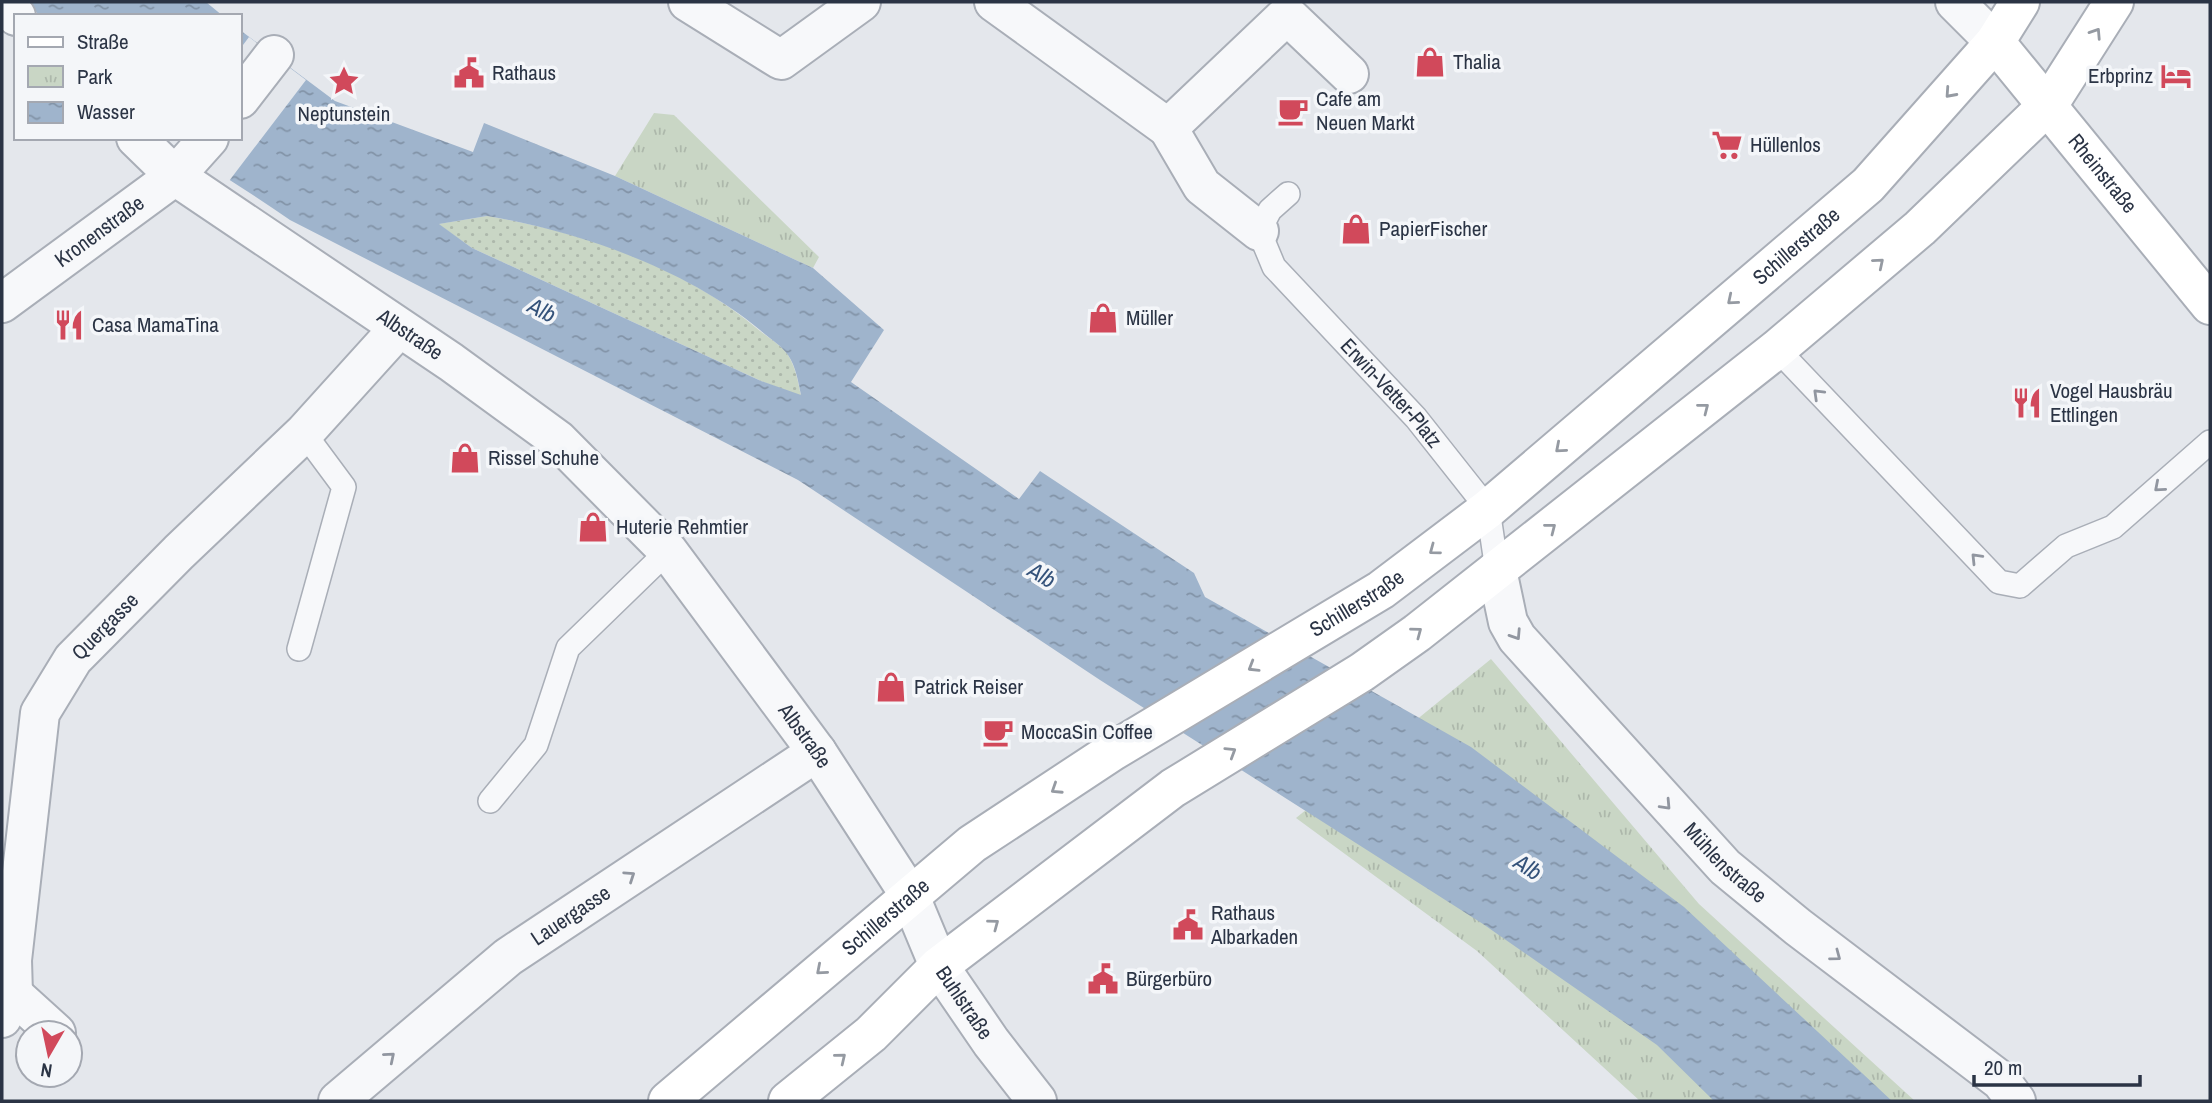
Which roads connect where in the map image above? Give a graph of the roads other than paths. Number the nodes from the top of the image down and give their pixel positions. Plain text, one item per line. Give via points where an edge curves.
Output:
1 (688, 2) edge
2 (861, 2) edge
3 (994, 2) edge
4 (1955, 2) edge
5 (2020, 2) edge
6 (2114, 2) edge
7 (1280, 8) edge
8 (1995, 42) junction
9 (274, 55) dead end
10 (1349, 74) dead end
11 (242, 96) edge
12 (2049, 104) junction
13 (1168, 128) junction
14 (142, 140) edge
15 (193, 157) edge
16 (1288, 194) dead end
17 (1259, 231) junction
18 (2, 303) edge
19 (2210, 304) edge
20 (399, 328) junction
21 (1777, 349) junction
22 (304, 433) junction
23 (2210, 442) edge
24 (1489, 509) junction
25 (668, 551) junction
26 (1497, 570) junction
27 (299, 649) dead end
28 (817, 752) junction
29 (491, 801) dead end
30 (909, 894) junction
31 (939, 966) junction
32 (8, 1006) edge
33 (31, 1019) edge
34 (338, 1101) edge
35 (668, 1101) edge
36 (788, 1101) edge
37 (1037, 1101) edge
38 (2016, 1101) edge

1 - 2 street via 781,60
3 - 13 street
4 - 8 street
5 - 8 main road, Schillerstraße
12 -> 6 main road
7 - 10 street
7 - 13 street
8 - 12 main road, Rheinstraße
8 -> 24 main road, Schillerstraße via 1868,185
9 - 11 street
12 - 19 main road, Rheinstraße
21 -> 12 main road via 1920,228
13 - 17 street, Erwin-Vetter-Platz via 1202,186
14 - 15 street, Albstraße
15 - 18 street, Kronenstraße
15 - 20 street, Albstraße
16 - 17 lane via 1270,210
17 - 24 lane, Erwin-Vetter-Platz via 1274,267 1416,418
20 - 22 street, Quergasse
20 - 25 street, Albstraße via 558,440
23 -> 21 lane via 2113,527 2066,546 2020,586 1999,582
26 -> 21 main road
22 - 27 lane via 344,487
22 - 32 street, Quergasse via 73,659 40,713
24 - 26 lane
24 -> 30 main road, Schillerstraße via 1381,590 1113,751 972,844
25 - 28 street, Albstraße
25 - 29 lane via 568,648 536,745
31 -> 26 main road via 1173,788 1362,672
26 -> 38 street, Mühlenstraße via 1508,622 1517,638 1724,867 2001,1081
28 - 30 street, Albstraße
34 -> 28 street, Lauergasse via 508,957
30 - 31 street, Buhlstraße
30 -> 35 main road, Schillerstraße
36 -> 31 main road via 871,1034
31 - 37 street, Buhlstraße
32 - 33 street

